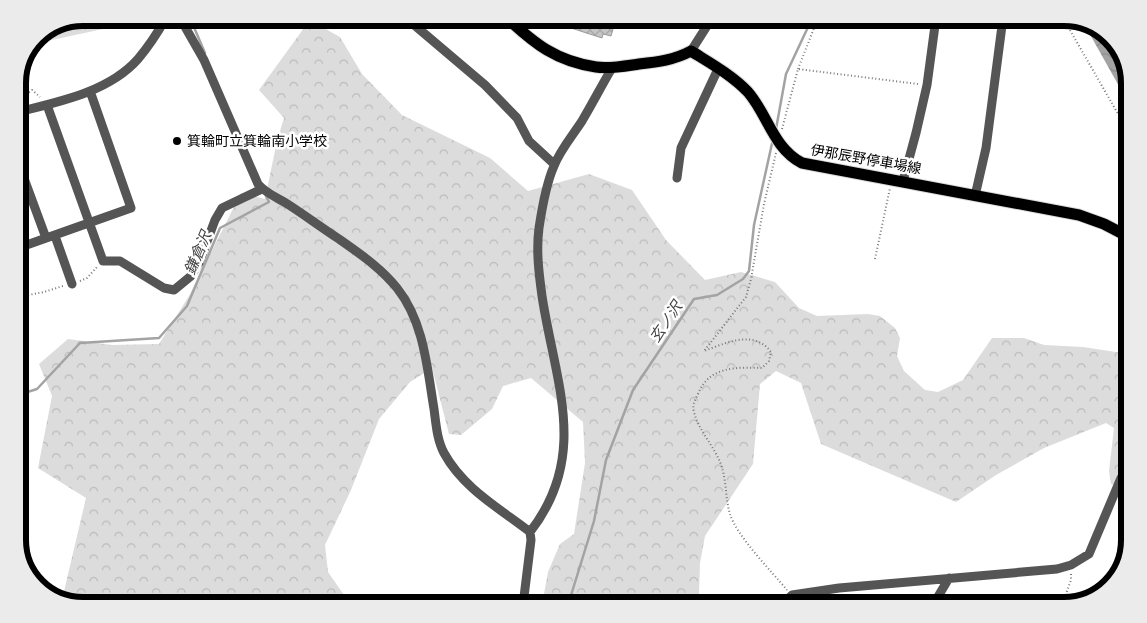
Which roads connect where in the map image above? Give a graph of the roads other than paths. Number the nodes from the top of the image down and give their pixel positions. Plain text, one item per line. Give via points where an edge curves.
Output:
1 (162, 26) edge
2 (185, 26) edge
3 (415, 26) edge
4 (516, 26) edge
5 (707, 26) edge
6 (935, 26) edge
7 (1002, 26) edge
8 (691, 51) junction
9 (612, 68) junction
10 (718, 68) junction
11 (90, 91) junction
12 (47, 105) junction
13 (26, 110) edge
14 (554, 164) junction
15 (677, 178) dead end
16 (897, 180) junction
17 (26, 181) edge
18 (262, 189) junction
19 (975, 196) junction
20 (89, 223) junction
21 (1121, 233) edge
22 (50, 237) junction
23 (26, 245) edge
24 (72, 284) dead end
25 (1121, 478) edge
26 (530, 532) junction
27 (949, 578) junction
28 (524, 597) edge
29 (790, 597) edge
30 (938, 597) edge

1 - 11 street via 138,60 115,79
2 - 18 street via 204,60
3 - 14 street via 485,85 517,118 529,140
4 - 9 main road via 545,50 597,68
5 - 8 street
6 - 16 street via 916,133
7 - 19 street via 986,148
8 - 9 main road via 676,58
8 - 10 main road, 伊那辰野停車場線
9 - 14 street
10 - 15 street via 681,148
10 - 16 main road, 伊那辰野停車場線 via 749,94 778,142 802,163
11 - 12 street
11 - 20 street via 131,208
12 - 13 street
12 - 20 street
14 - 26 street via 539,229 538,270 565,431 562,466 555,489
16 - 19 main road, 伊那辰野停車場線
17 - 22 street
18 - 20 street via 222,208 214,220 199,263 191,276 174,290 164,288 120,262 103,261
18 - 26 street via 376,266 397,288 419,329 444,452 459,476 476,492
19 - 21 main road, 伊那辰野停車場線 via 1079,215
20 - 22 street
22 - 23 street
22 - 24 street
25 - 27 street via 1089,554 1071,565
26 - 28 street
27 - 29 street via 839,588
27 - 30 street

